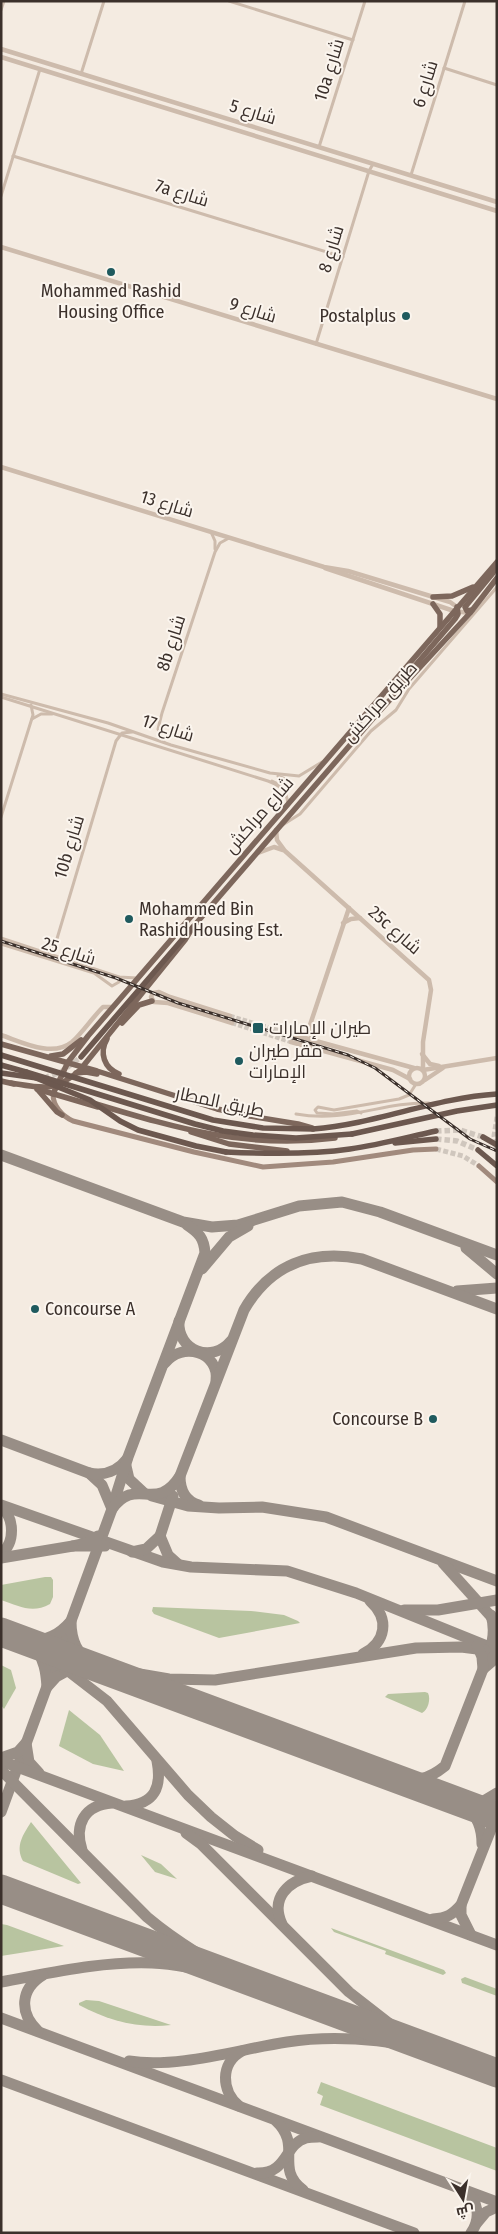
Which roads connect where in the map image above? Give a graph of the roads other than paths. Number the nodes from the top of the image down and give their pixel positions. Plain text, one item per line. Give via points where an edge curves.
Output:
1 (4, 1) edge
2 (104, 1) edge
3 (228, 1) edge
4 (365, 1) edge
5 (465, 1) edge
6 (1, 10) edge
7 (353, 40) junction
8 (1, 48) edge
9 (1, 58) edge
10 (444, 68) junction
11 (40, 70) junction
12 (82, 74) junction
13 (497, 85) edge
14 (319, 147) junction
15 (13, 156) junction
16 (374, 164) junction
17 (369, 171) junction
18 (410, 175) junction
19 (1, 196) edge
20 (497, 202) edge
21 (497, 211) edge
22 (1, 246) edge
23 (342, 257) junction
24 (316, 344) junction
25 (497, 399) edge
26 (1, 466) edge
27 (211, 532) junction
28 (229, 537) junction
29 (215, 552) junction
30 (496, 562) edge
31 (324, 567) junction
32 (497, 578) edge
33 (477, 585) junction
34 (497, 587) edge
35 (433, 597) junction
36 (434, 604) junction
37 (456, 610) junction
38 (471, 611) junction
39 (440, 628) junction
40 (398, 692) junction
41 (1, 695) edge
42 (29, 700) junction
43 (32, 706) junction
44 (55, 714) junction
45 (32, 719) junction
46 (111, 732) junction
47 (135, 732) junction
48 (120, 735) junction
49 (164, 743) junction
50 (114, 747) junction
51 (324, 761) junction
52 (270, 773) junction
53 (268, 781) junction
54 (288, 805) junction
55 (1, 817) edge
56 (277, 829) junction
57 (285, 851) junction
58 (256, 854) junction
59 (349, 908) junction
60 (360, 918) junction
61 (343, 923) junction
62 (193, 927) junction
63 (1, 938) edge
64 (1, 944) edge
65 (46, 953) junction
66 (88, 966) junction
67 (88, 971) junction
68 (119, 977) junction
69 (140, 978) junction
70 (143, 991) junction
71 (152, 1000) junction
72 (114, 1007) junction
73 (230, 1016) tunnel mouth
74 (232, 1023) tunnel mouth
75 (119, 1026) junction
76 (1, 1035) edge
77 (294, 1035) tunnel mouth
78 (88, 1036) junction
79 (315, 1041) junction
80 (291, 1042) tunnel mouth
81 (2, 1044) edge
82 (1, 1055) edge
83 (44, 1055) junction
84 (422, 1055) junction
85 (81, 1057) tunnel mouth
86 (497, 1058) edge
87 (68, 1062) junction
88 (1, 1065) edge
89 (83, 1066) junction
90 (443, 1067) junction
91 (64, 1068) junction
92 (415, 1068) junction
93 (423, 1070) junction
94 (26, 1072) junction
95 (1, 1073) edge
96 (76, 1073) junction
97 (37, 1078) tunnel mouth
98 (410, 1079) junction
99 (65, 1080) junction
100 (1, 1081) edge
101 (424, 1081) junction
102 (11, 1083) junction
103 (136, 1083) junction
104 (56, 1084) junction
105 (416, 1084) junction
106 (36, 1089) junction
107 (53, 1094) junction
108 (497, 1094) edge
109 (178, 1096) junction
110 (432, 1103) junction
111 (497, 1105) edge
112 (117, 1110) junction
113 (361, 1113) junction
114 (296, 1114) dead end
115 (62, 1115) junction
116 (187, 1129) junction
117 (313, 1129) junction
118 (436, 1131) tunnel mouth
119 (352, 1134) junction
120 (482, 1137) tunnel mouth
121 (436, 1138) tunnel mouth
122 (497, 1145) edge
123 (349, 1149) junction
124 (436, 1149) tunnel mouth
125 (478, 1150) tunnel mouth
126 (293, 1152) junction
127 (479, 1166) tunnel mouth
128 (497, 1166) edge
129 (497, 1182) edge

1 - 6 street
2 - 12 street
3 - 7 street
4 - 7 street, 10a شارع
5 - 10 street, شارع 6
7 - 14 street, 10a شارع
8 - 12 street, شارع 5
9 - 11 street, شارع 5
10 - 13 street
10 - 18 street, شارع 6
11 - 15 street
11 - 17 street, شارع 5
12 - 14 street, شارع 5
14 - 16 street, شارع 5
15 - 19 street
15 - 23 street, 7a شارع
16 - 17 street, شارع 8
16 - 18 street, شارع 5
17 - 21 street, شارع 5
17 - 23 street, شارع 8
18 - 20 street, شارع 5
22 - 24 street, شارع 9
23 - 24 street, شارع 8
24 - 25 street, شارع 9
26 - 27 street, شارع 13
27 - 28 street, شارع 13
27 - 29 street, 8b شارع
28 - 29 street, 8b شارع
28 - 31 street, شارع 13
29 - 49 street, 8b شارع via 158,724
30 - 33 main road, شارع مراكش
30 - 38 main road via 493,573 465,607
31 - 35 street, شارع 13
31 - 36 street, شارع 13
32 - 38 main road, شارع مراكش
33 - 35 main road via 452,596
33 - 37 main road, شارع مراكش
34 - 56 street, طريق مراكش via 409,689 396,710 371,731 300,814
35 - 37 street, شارع 13 via 450,602
36 - 37 street, شارع 13
36 - 39 main road via 440,614
37 - 38 street, شارع 13
37 - 39 main road, شارع مراكش
37 - 40 main road via 455,619 402,681
38 - 40 main road, شارع مراكش
39 - 51 main road, شارع مراكش
40 - 56 main road, شارع مراكش
41 - 42 street, شارع 17
41 - 43 street, شارع 17
42 - 43 street
42 - 47 street, شارع 17
43 - 44 street, شارع 17
43 - 45 street
44 - 45 street via 41,714
44 - 46 street, شارع 17
45 - 55 street
46 - 48 street, شارع 17
46 - 50 street, 10b شارع
47 - 48 street
47 - 49 street, شارع 17
48 - 50 street, 10b شارع
48 - 53 street, شارع 17
49 - 52 street, شارع 17
50 - 65 street, 10b شارع via 56,942
51 - 52 street, شارع 17 via 299,776
51 - 54 main road, شارع مراكش
52 - 53 street via 290,781 291,786 288,788
53 - 54 street, شارع 17 via 282,788
54 - 69 main road, شارع مراكش
56 - 57 street, 25c شارع via 277,840
56 - 58 main road, شارع مراكش
57 - 58 street via 274,847
57 - 59 street, 25c شارع
58 - 62 main road, شارع مراكش
59 - 60 street, 25c شارع
59 - 61 street
60 - 61 street
60 - 84 street, 25c شارع via 429,980 432,990
61 - 79 street via 309,1028
62 - 70 main road, شارع مراكش
62 - 85 highway
63 - 65 street, شارع 25
64 - 67 street, شارع 25
65 - 66 street, شارع 25
66 - 67 street
66 - 68 street, شارع 25
67 - 68 street, شارع 25 via 112,986 119,982
68 - 69 street, شارع 25
69 - 72 main road, شارع مراكش
70 - 75 main road via 140,1000
70 - 89 main road
71 - 73 street via 151,995 159,992
71 - 74 street
71 - 75 main road via 139,1005
72 - 76 street via 103,1007 72,1041 56,1049
72 - 78 main road, شارع مراكش
75 - 103 main road via 105,1044 104,1059 113,1071
77 - 79 street
78 - 83 main road via 64,1054
78 - 87 main road, شارع مراكش
79 - 92 street
80 - 98 street via 393,1070
81 - 83 main road
82 - 117 highway, طريق المطار, bridge via 213,1120 263,1128
83 - 87 main road
84 - 90 street via 430,1064
84 - 92 street, 25c شارع
84 - 93 street, 25c شارع
86 - 90 street
87 - 89 main road
87 - 91 main road, شارع مراكش
88 - 94 highway, طريق المطار
89 - 96 main road
89 - 103 main road
90 - 93 street
90 - 101 street
91 - 99 main road
91 - 104 main road, شارع مراكش
92 - 93 street
92 - 98 street via 410,1072
93 - 101 street
94 - 119 highway, طريق المطار, bridge via 223,1130 296,1138
94 - 126 highway, bridge via 90,1100 138,1130 226,1152
95 - 97 highway
96 - 99 main road
96 - 109 main road via 93,1073
98 - 105 street
99 - 104 main road
99 - 112 main road via 68,1091 75,1097
100 - 102 main road
101 - 105 street
102 - 104 main road via 43,1087
102 - 106 main road
103 - 109 main road
104 - 107 main road, شارع مراكش
105 - 113 street via 409,1095 399,1099 334,1110 318,1107 315,1110 326,1114
106 - 107 main road
106 - 115 main road
107 - 112 main road
107 - 115 main road
108 - 110 highway, طريق المطار
109 - 117 main road via 237,1114
110 - 113 street
110 - 117 highway, طريق المطار via 356,1123
111 - 119 highway, طريق المطار
112 - 116 main road
113 - 114 street via 329,1117
115 - 124 main road via 76,1122 263,1167
116 - 119 main road via 227,1138 279,1142
116 - 126 main road via 199,1136 229,1144
118 - 123 highway
120 - 122 highway
121 - 123 highway
123 - 126 highway
125 - 128 highway
127 - 129 main road

